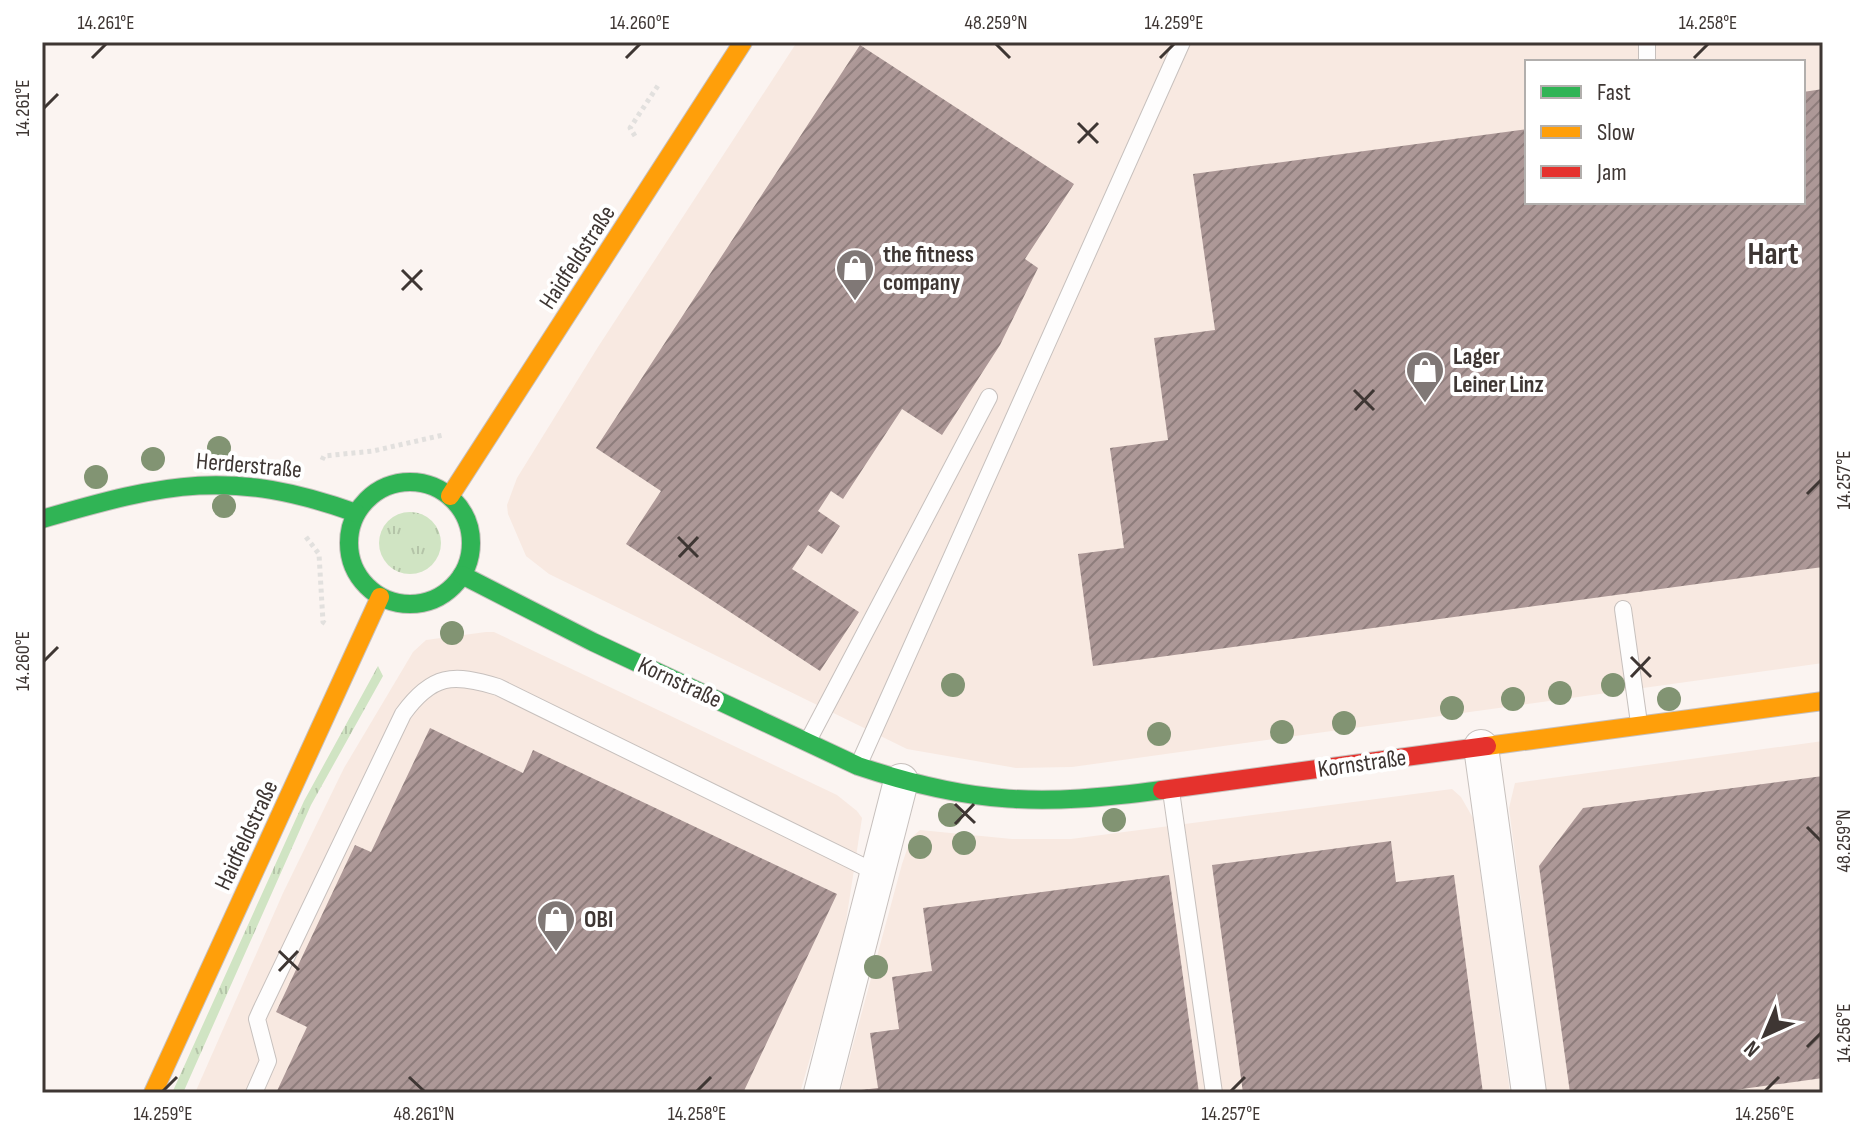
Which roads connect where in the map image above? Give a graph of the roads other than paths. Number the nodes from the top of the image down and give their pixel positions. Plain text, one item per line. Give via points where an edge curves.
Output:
1 (743, 42) edge
2 (1182, 42) edge
3 (989, 397) dead end
4 (450, 496) junction
5 (356, 513) junction
6 (42, 519) edge
7 (462, 575) junction
8 (380, 597) junction
9 (1623, 609) dead end
10 (1823, 701) edge
11 (1639, 726) junction
12 (808, 742) junction
13 (1481, 747) junction
14 (858, 766) junction
15 (901, 781) junction
16 (1170, 789) junction
17 (877, 873) junction
18 (153, 1093) edge
19 (254, 1093) edge
20 (821, 1093) edge
21 (1214, 1093) edge
22 (1529, 1093) edge

1 - 4 street, Haidfeldstraße
2 - 14 lane
3 - 12 lane
4 - 5 street via 431,485 389,485
4 - 7 street via 471,534
5 - 6 street, Herderstraße via 308,493 196,481
5 - 8 street via 348,535 351,563
7 - 8 street via 450,590 427,602 403,604
7 - 12 street, Kornstraße
8 - 18 street, Haidfeldstraße
9 - 11 lane
10 - 11 street, Kornstraße
11 - 13 street, Kornstraße
12 - 14 street, Kornstraße
13 - 16 street, Kornstraße
13 - 22 street
14 - 15 street, Kornstraße
15 - 16 street, Kornstraße via 1007,804
15 - 17 street
16 - 21 lane
17 - 19 lane via 498,687 467,678 441,680 419,691 403,714 261,1010 257,1019 268,1061
17 - 20 street

